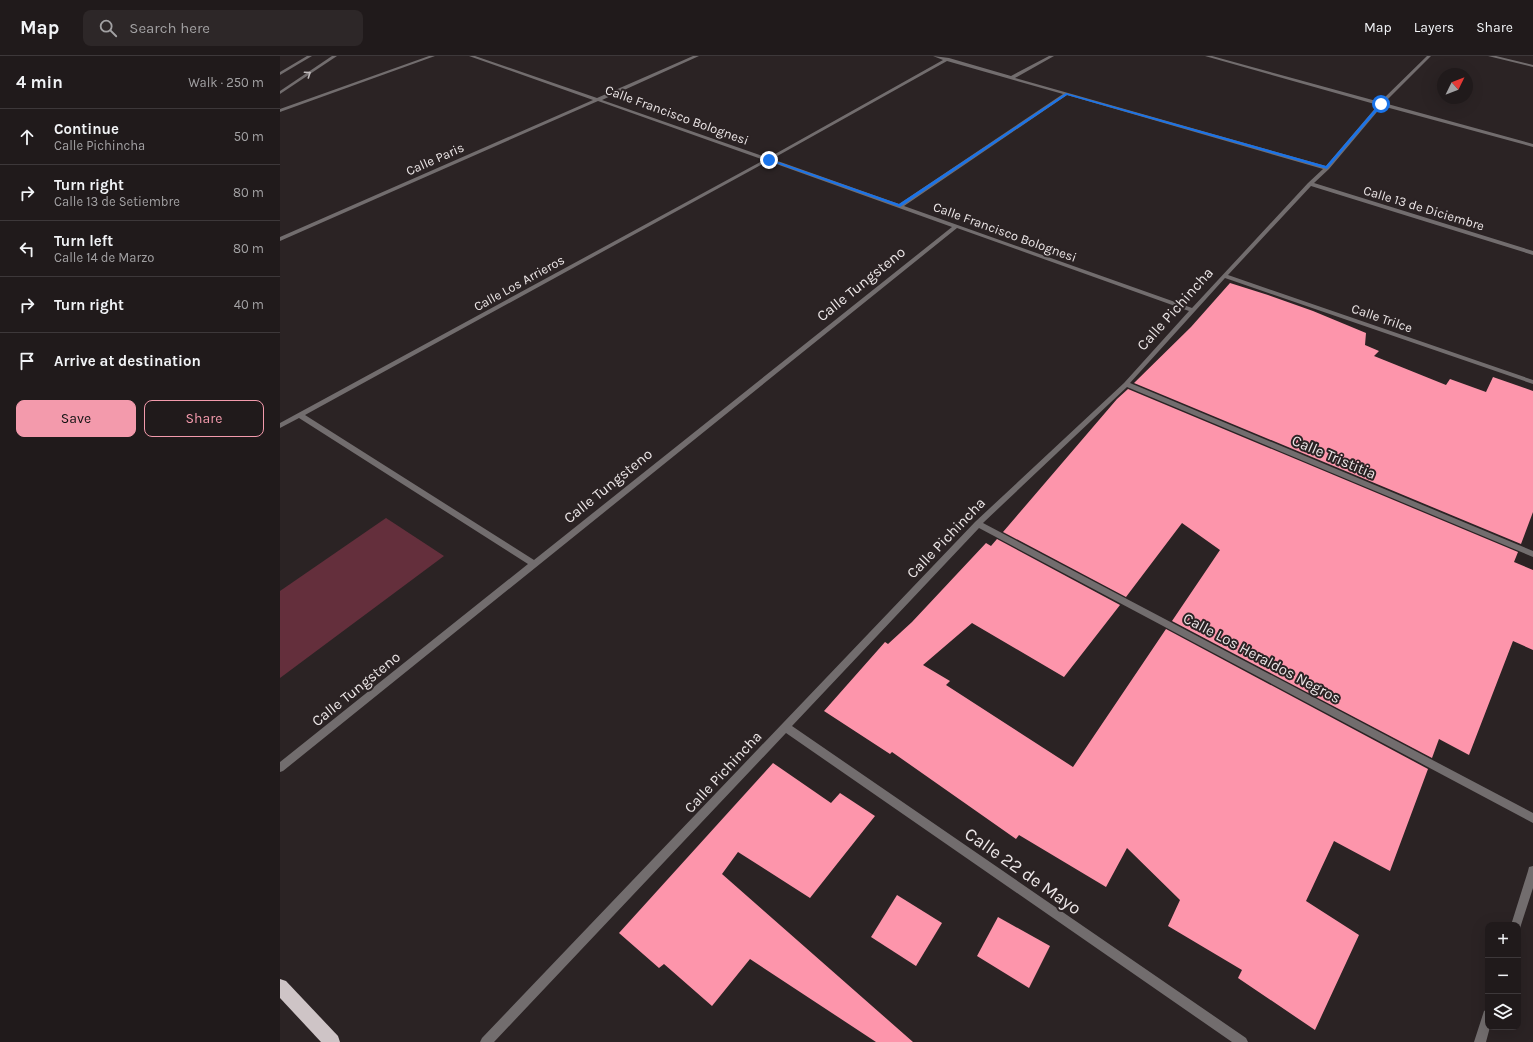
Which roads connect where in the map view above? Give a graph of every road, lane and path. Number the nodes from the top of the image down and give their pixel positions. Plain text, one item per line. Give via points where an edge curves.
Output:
1 (310, 56) edge
2 (335, 56) edge
3 (433, 56) edge
4 (470, 56) edge
5 (697, 56) edge
6 (935, 56) edge
7 (1052, 56) edge
8 (1207, 56) edge
9 (1429, 56) edge
10 (1490, 56) edge
11 (947, 60) junction
12 (1533, 66) edge
13 (280, 74) edge
14 (1012, 77) junction
15 (280, 93) edge
16 (1066, 94) junction
17 (598, 99) junction
18 (1381, 104) junction
19 (280, 111) edge
20 (1533, 146) edge
21 (769, 160) junction
22 (1327, 168) junction
23 (1310, 184) junction
24 (900, 206) junction
25 (955, 227) junction
26 (280, 239) edge
27 (1533, 253) edge
28 (1224, 276) junction
29 (1193, 310) junction
30 (1533, 382) edge
31 (1126, 384) junction
32 (299, 415) junction
33 (280, 426) edge
34 (978, 524) junction
35 (1533, 554) edge
36 (534, 564) junction
37 (785, 727) junction
38 (280, 768) edge
39 (1533, 818) edge
40 (1533, 872) edge
41 (1517, 922) edge
42 (280, 988) edge
43 (1485, 1025) edge
44 (332, 1042) edge
45 (486, 1042) edge
46 (1242, 1042) edge
47 (1480, 1042) edge

1 - 13 street
15 -> 2 street
3 - 19 street
4 - 17 street, Calle Francisco Bolognesi
5 - 17 street, Calle Paris
6 - 11 street
7 - 14 street
8 - 18 street
9 - 18 street, Calle Pichincha
10 - 12 street
11 - 14 street
11 - 21 street, Calle Los Arrieros
14 - 16 street
16 - 22 street
16 - 24 street
17 - 21 street, Calle Francisco Bolognesi
17 - 26 street, Calle Paris
18 - 20 street
18 - 22 street, Calle Pichincha
21 - 24 street, Calle Francisco Bolognesi
21 - 32 street, Calle Los Arrieros
22 - 23 street, Calle Pichincha
23 - 27 street, Calle 13 de Diciembre
23 - 28 street, Calle Pichincha
24 - 25 street, Calle Francisco Bolognesi
25 - 29 street, Calle Francisco Bolognesi
25 - 36 street, Calle Tungsteno
28 - 29 street, Calle Pichincha
28 - 30 street, Calle Trilce
29 - 31 street, Calle Pichincha
31 - 34 street, Calle Pichincha
31 - 35 street, Calle Tristitia
32 - 33 street, Calle Los Arrieros
32 - 36 street
34 - 37 street, Calle Pichincha
34 - 39 street, Calle Los Heraldos Negros
36 - 38 street, Calle Tungsteno
37 - 45 street, Calle Pichincha
37 - 46 street, Calle 22 de Mayo
40 - 41 street
42 - 44 highway
43 - 47 street

